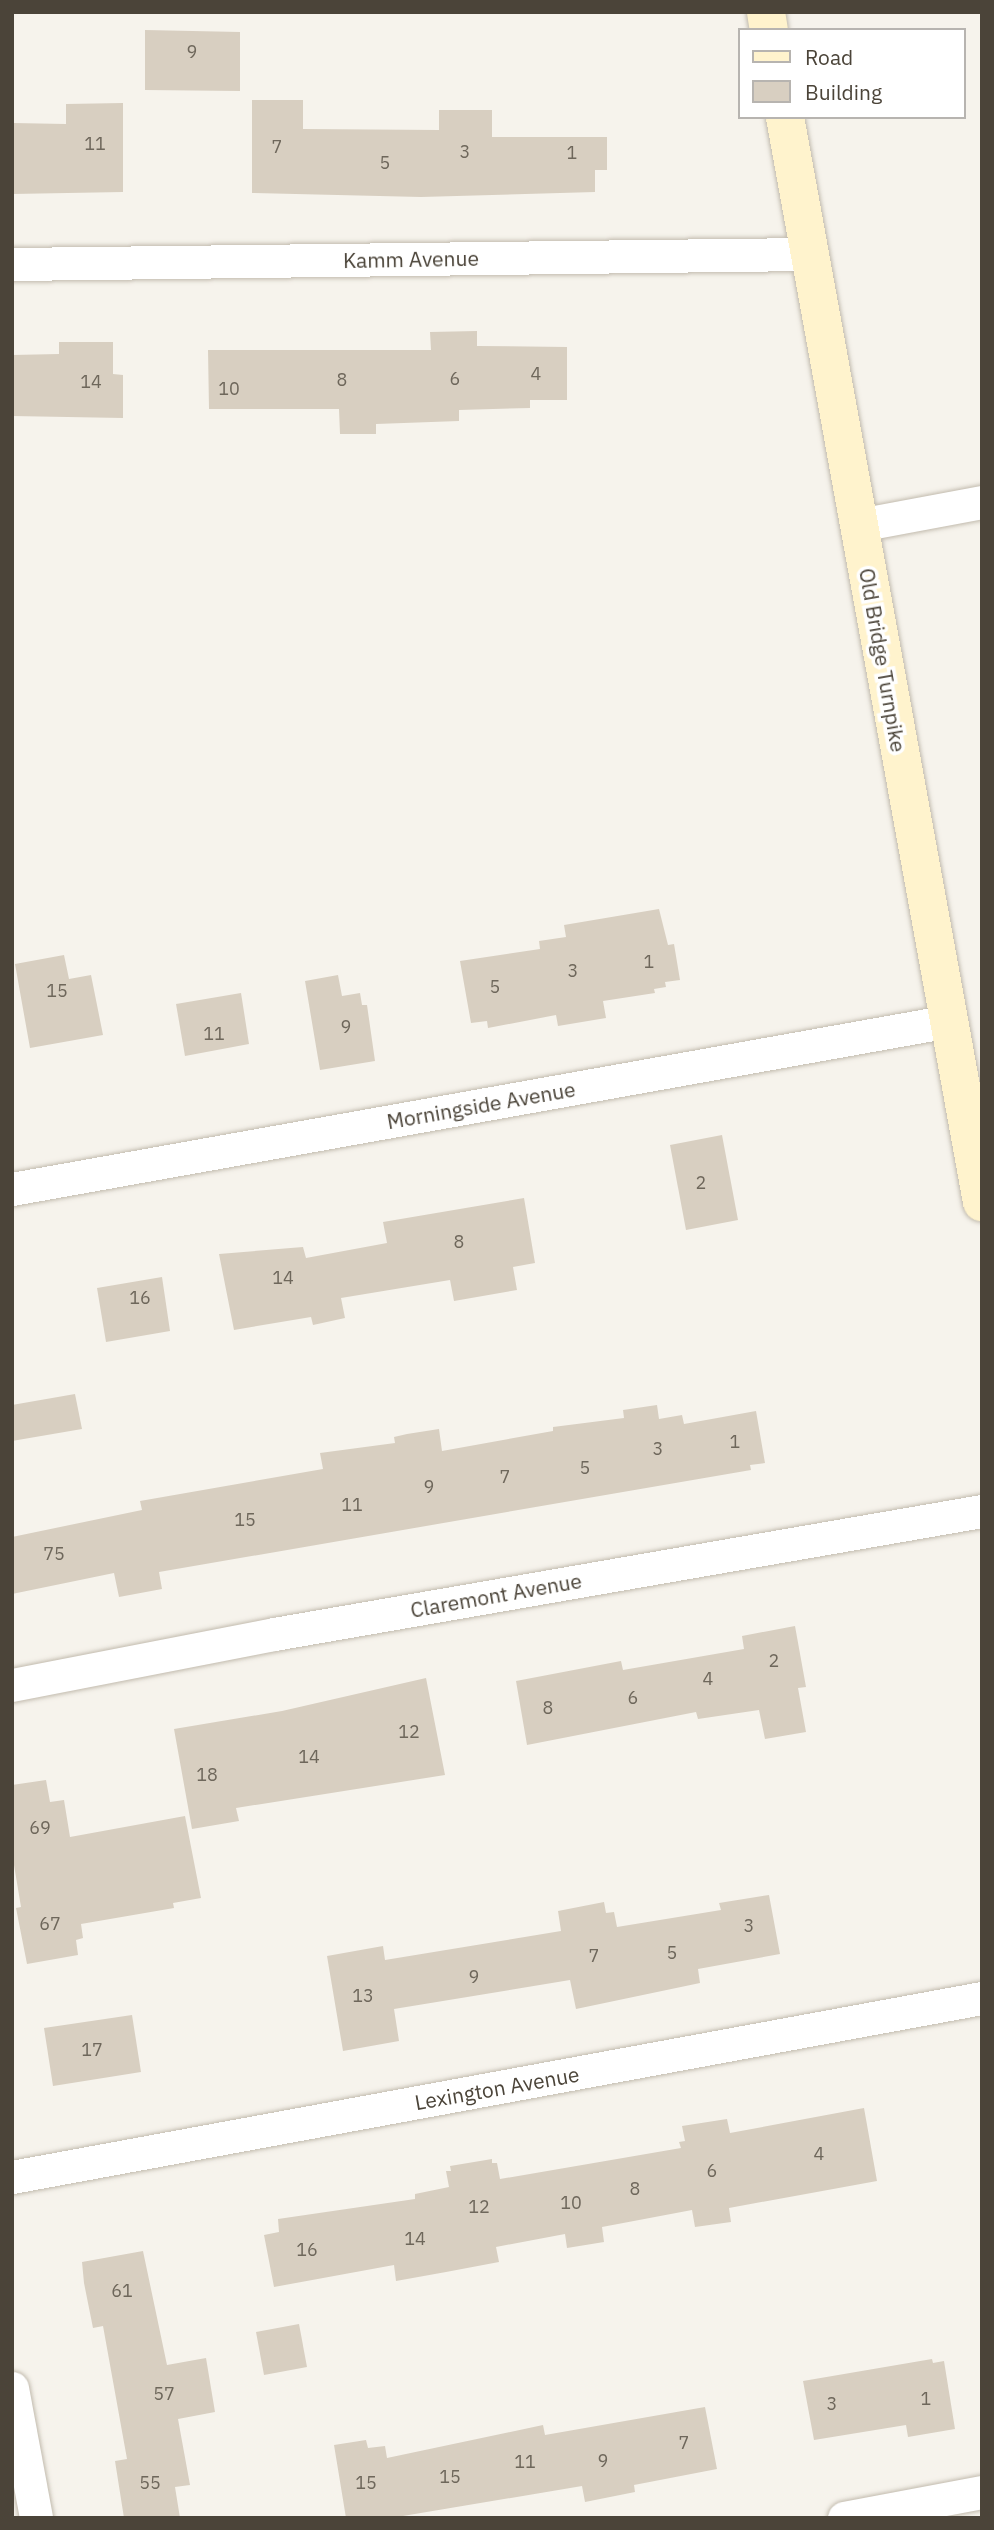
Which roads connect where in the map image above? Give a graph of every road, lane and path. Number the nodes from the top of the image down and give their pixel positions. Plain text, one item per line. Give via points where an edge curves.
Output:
1 (785, 119) edge
2 (809, 254) junction
3 (12, 264) edge
4 (982, 502) edge
5 (859, 525) junction
6 (949, 1021) junction
7 (12, 1189) edge
8 (982, 1202) edge
9 (982, 1511) edge
10 (12, 1685) edge
11 (982, 1998) edge
12 (12, 2177) edge
13 (12, 2388) edge
14 (982, 2492) edge
15 (36, 2518) edge
16 (844, 2518) edge

1 - 2 street, Old Bridge Turnpike
2 - 3 street, Kamm Avenue
2 - 5 street, Old Bridge Turnpike
4 - 5 street
5 - 6 street, Old Bridge Turnpike
6 - 7 street, Morningside Avenue
6 - 8 street, Old Bridge Turnpike
9 - 10 street, Claremont Avenue via 274,1634
11 - 12 street, Lexington Avenue
13 - 15 street
14 - 16 street

